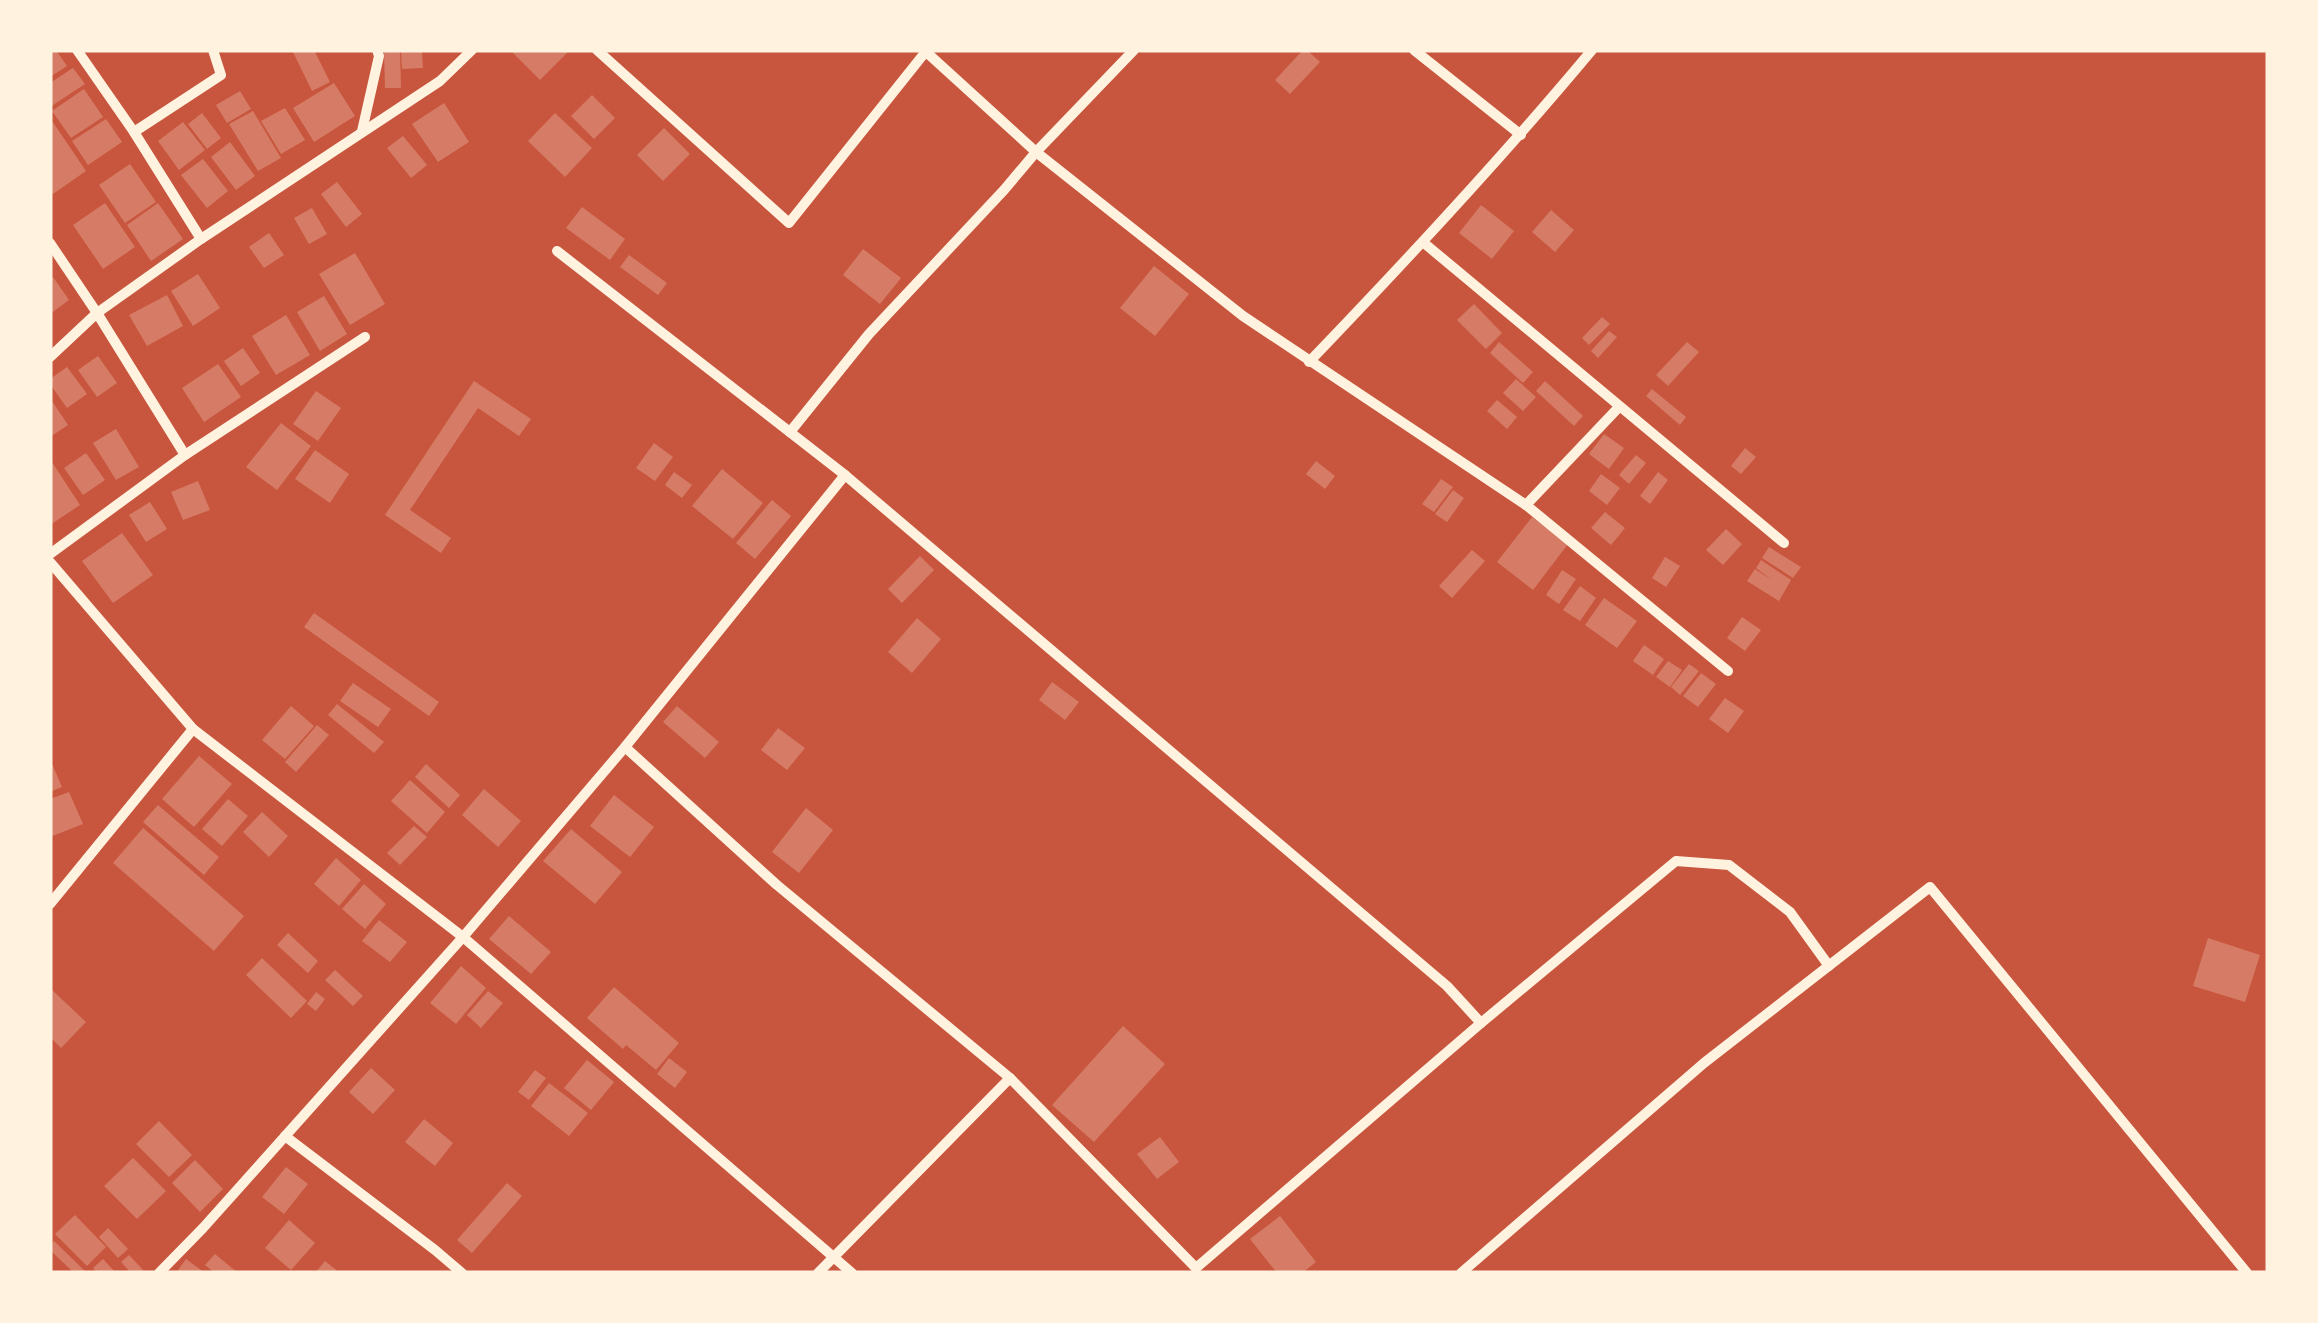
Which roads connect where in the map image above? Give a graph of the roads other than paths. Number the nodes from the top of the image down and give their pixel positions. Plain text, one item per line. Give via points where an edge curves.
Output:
1 (78, 50) edge
2 (213, 50) edge
3 (377, 50) edge
4 (472, 50) edge
5 (597, 50) edge
6 (926, 50) edge
7 (1134, 50) edge
8 (1414, 50) edge
9 (1592, 50) edge
10 (362, 131) junction
11 (134, 132) junction
12 (1522, 136) junction
13 (1036, 152) junction
14 (201, 239) junction
15 (50, 243) edge
16 (1424, 243) junction
17 (556, 251) dead end
18 (97, 313) junction
19 (365, 336) dead end
20 (50, 357) edge
21 (1309, 362) junction
22 (1619, 408) junction
23 (790, 432) junction
24 (185, 455) junction
25 (845, 474) junction
26 (1526, 505) junction
27 (1784, 543) dead end
28 (50, 554) edge
29 (50, 562) edge
30 (1728, 671) dead end
31 (193, 730) junction
32 (625, 748) junction
33 (50, 904) edge
34 (463, 937) junction
35 (1829, 966) junction
36 (1481, 1022) junction
37 (1010, 1078) junction
38 (284, 1136) junction
39 (833, 1256) junction
40 (1195, 1271) edge
41 (159, 1273) edge
42 (462, 1273) edge
43 (818, 1273) edge
44 (852, 1273) edge
45 (1461, 1273) edge
46 (2246, 1273) edge

1 - 11 street
2 - 11 street via 221,74
3 - 10 street
4 - 10 street via 440,80
5 - 6 street via 789,223
6 - 13 street
7 - 13 street
8 - 12 street
9 - 12 street
10 - 14 street
11 - 14 street
12 - 16 street
13 - 21 street
13 - 23 street via 869,334
14 - 18 street
15 - 18 street
16 - 21 street
16 - 22 street
17 - 23 street
18 - 20 street
18 - 24 street
19 - 24 street
21 - 26 street
22 - 26 street
22 - 27 street
23 - 25 street
24 - 28 street
25 - 32 street
25 - 36 street via 1448,986
26 - 30 street
29 - 31 street
31 - 33 street
31 - 34 street
32 - 34 street
32 - 37 street via 777,885
34 - 38 street
34 - 39 street
35 - 36 street via 1790,912 1729,864 1676,861
35 - 45 street
35 - 46 street via 1930,888
36 - 40 street
37 - 39 street
37 - 40 street
38 - 41 street
38 - 42 street
39 - 43 street
39 - 44 street

